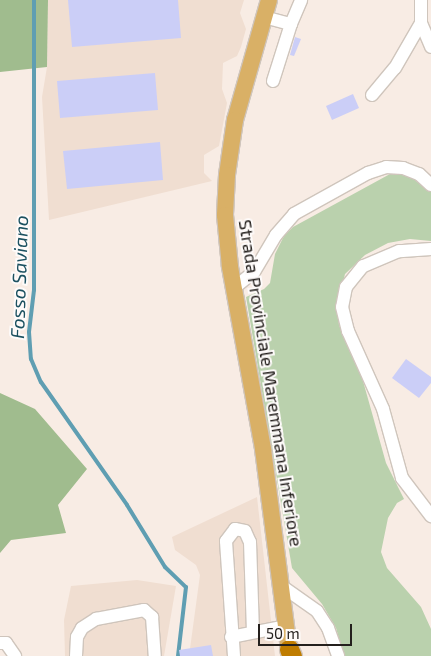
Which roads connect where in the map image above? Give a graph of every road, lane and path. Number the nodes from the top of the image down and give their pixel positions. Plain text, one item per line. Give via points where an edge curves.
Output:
1 (269, 0) edge
2 (301, 0) edge
3 (421, 0) edge
4 (264, 17) junction
5 (421, 23) junction
6 (291, 24) junction
7 (431, 47) edge
8 (273, 81) dead end
9 (372, 95) dead end
10 (431, 185) edge
11 (431, 249) edge
12 (234, 288) junction
13 (431, 516) edge
14 (280, 585) junction
15 (286, 626) junction
16 (253, 632) junction
17 (231, 637) junction
18 (0, 643) edge
19 (290, 654) edge
20 (15, 656) edge
21 (76, 656) edge
22 (154, 656) edge
23 (234, 656) edge
24 (338, 656) edge

1 - 4 main road, Strada Provinciale Maremmana Inferiore
2 - 6 street
3 - 5 street
4 - 6 street
4 - 12 main road, Strada Provinciale Maremmana Inferiore via 237,112 228,168 225,215
5 - 7 street
5 - 9 street via 394,68
6 - 8 street
10 - 12 street via 419,174 403,168 386,167 368,173 294,214 276,235 254,272
11 - 13 street via 390,254 363,266 346,287 342,307 348,331 382,409 402,478
12 - 14 main road, Strada Provinciale Maremmana Inferiore via 262,449
14 - 15 main road, Strada Provinciale Maremmana Inferiore
14 - 24 street via 316,611 328,628
15 - 16 street
15 - 19 main road, Strada Provinciale Maremmana Inferiore
16 - 17 street
16 - 17 street via 250,542 245,531 235,529 226,541
17 - 23 street
18 - 20 street via 6,643
21 - 22 street via 77,637 82,628 96,619 144,610 152,617

